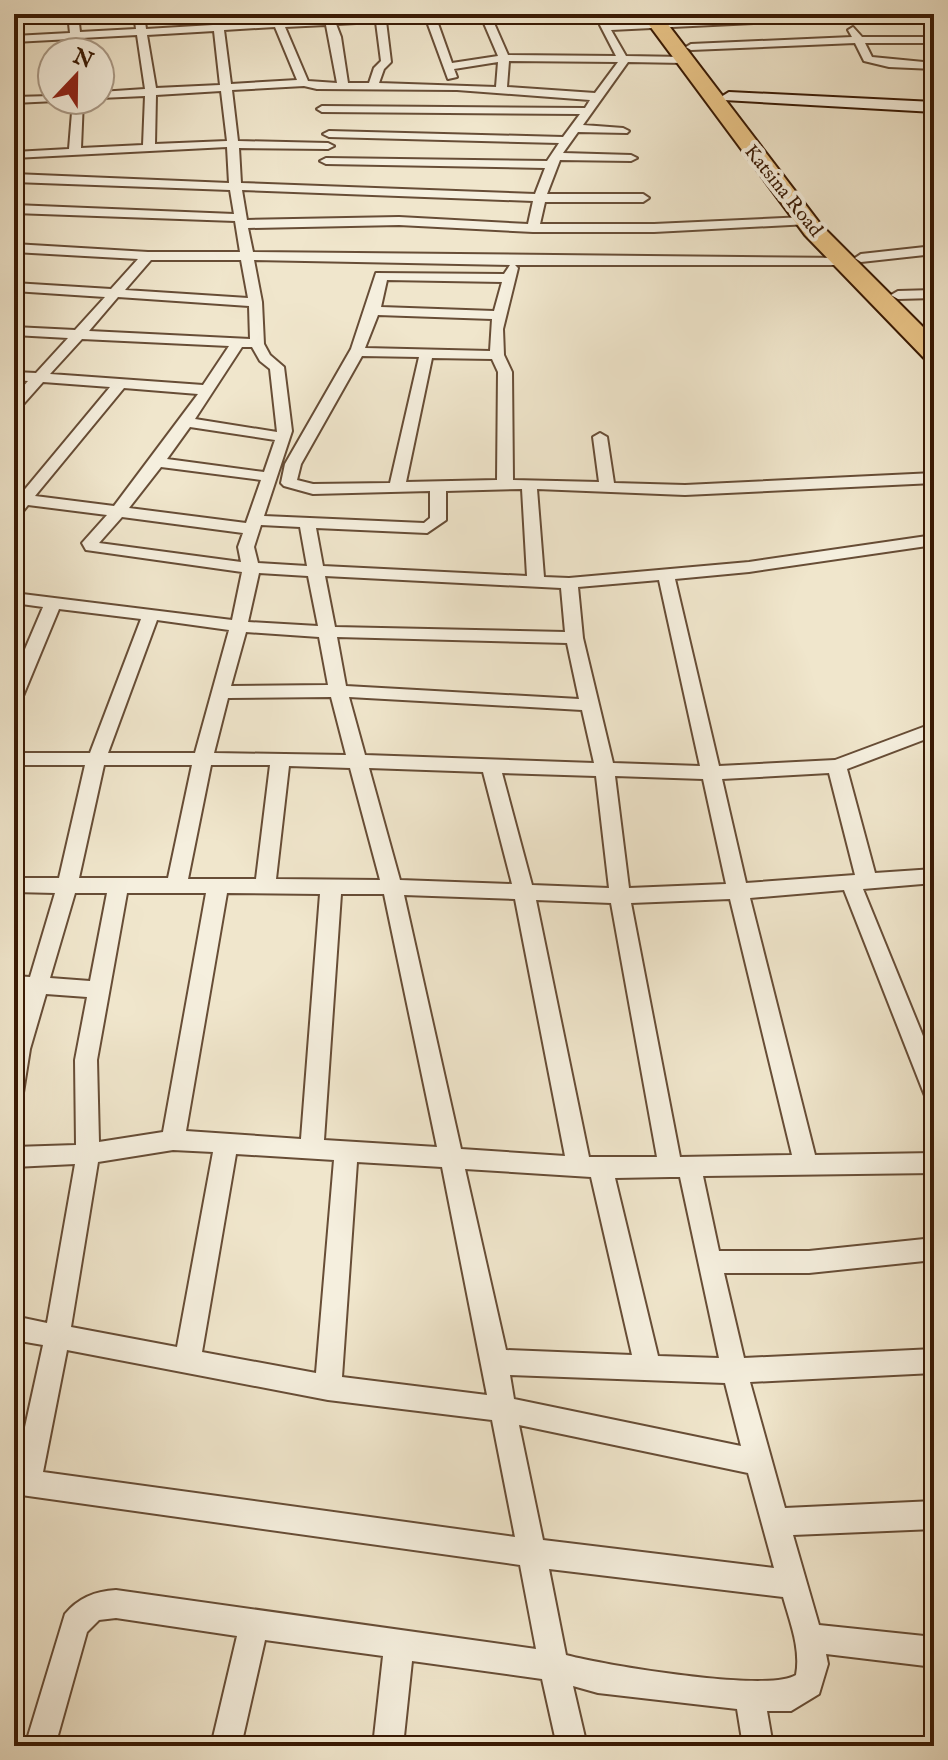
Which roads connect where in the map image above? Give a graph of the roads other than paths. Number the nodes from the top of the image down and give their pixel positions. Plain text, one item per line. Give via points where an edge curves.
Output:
1 (73, 14) edge
2 (139, 14) edge
3 (463, 14) edge
4 (485, 14) edge
5 (429, 15) edge
6 (847, 15) edge
7 (380, 16) edge
8 (328, 17) edge
9 (662, 18) edge
10 (934, 18) edge
11 (277, 19) edge
12 (218, 21) edge
13 (144, 32) junction
14 (78, 35) junction
15 (14, 39) edge
16 (858, 39) junction
17 (934, 40) edge
18 (688, 54) junction
19 (504, 58) junction
20 (624, 61) junction
21 (934, 66) edge
22 (447, 67) junction
23 (311, 85) junction
24 (343, 86) junction
25 (373, 86) junction
26 (227, 87) junction
27 (457, 87) junction
28 (501, 89) junction
29 (151, 91) junction
30 (116, 94) edge
31 (599, 97) junction
32 (729, 97) junction
33 (36, 99) edge
34 (14, 100) edge
35 (934, 107) edge
36 (322, 109) junction
37 (465, 111) junction
38 (587, 111) junction
39 (77, 116) edge
40 (574, 128) junction
41 (623, 131) dead end
42 (468, 138) junction
43 (328, 140) junction
44 (567, 140) junction
45 (233, 144) junction
46 (149, 148) junction
47 (75, 152) junction
48 (14, 155) edge
49 (631, 158) dead end
50 (326, 161) junction
51 (553, 161) junction
52 (467, 165) junction
53 (83, 168) junction
54 (14, 178) edge
55 (235, 187) junction
56 (58, 189) dead end
57 (467, 195) junction
58 (540, 198) junction
59 (643, 198) dead end
60 (315, 206) junction
61 (14, 209) edge
62 (242, 221) junction
63 (805, 221) junction
64 (463, 224) junction
65 (533, 228) junction
66 (14, 248) edge
67 (934, 250) edge
68 (245, 255) junction
69 (148, 256) junction
70 (851, 259) junction
71 (514, 261) junction
72 (508, 278) junction
73 (14, 287) edge
74 (113, 293) junction
75 (934, 294) edge
76 (898, 295) junction
77 (255, 302) junction
78 (372, 311) junction
79 (499, 315) junction
80 (934, 330) edge
81 (14, 331) edge
82 (76, 334) junction
83 (238, 343) junction
84 (257, 344) junction
85 (356, 352) junction
86 (934, 353) edge
87 (426, 355) junction
88 (497, 355) junction
89 (14, 376) edge
90 (40, 378) junction
91 (120, 384) junction
92 (208, 390) junction
93 (14, 406) edge
94 (184, 422) junction
95 (283, 437) junction
96 (600, 437) dead end
97 (156, 462) junction
98 (270, 477) junction
99 (934, 478) edge
100 (505, 484) junction
101 (529, 484) junction
102 (438, 486) junction
103 (397, 487) junction
104 (607, 488) junction
105 (17, 503) edge
106 (119, 512) junction
107 (307, 523) junction
108 (253, 524) junction
109 (934, 540) edge
110 (251, 568) junction
111 (318, 573) junction
112 (666, 575) junction
113 (536, 582) junction
114 (569, 583) junction
115 (14, 598) edge
116 (53, 604) junction
117 (150, 617) junction
118 (242, 624) junction
119 (329, 633) junction
120 (574, 638) junction
121 (338, 691) junction
122 (223, 692) junction
123 (14, 696) edge
124 (590, 705) junction
125 (934, 729) edge
126 (203, 758) junction
127 (14, 759) edge
128 (280, 759) junction
129 (96, 760) junction
130 (357, 762) junction
131 (491, 766) junction
132 (837, 766) junction
133 (605, 769) junction
134 (712, 773) junction
135 (934, 876) edge
136 (859, 882) junction
137 (14, 885) edge
138 (67, 885) junction
139 (218, 885) junction
140 (118, 887) junction
141 (176, 887) junction
142 (265, 887) junction
143 (392, 887) junction
144 (331, 888) junction
145 (738, 891) junction
146 (524, 892) junction
147 (620, 896) junction
148 (25, 985) edge
149 (100, 990) junction
150 (934, 1091) edge
151 (14, 1092) edge
152 (173, 1140) junction
153 (226, 1143) junction
154 (312, 1147) junction
155 (346, 1149) junction
156 (88, 1154) junction
157 (14, 1157) edge
158 (450, 1157) junction
159 (934, 1163) edge
160 (806, 1165) junction
161 (590, 1167) junction
162 (680, 1167) junction
163 (934, 1249) edge
164 (708, 1262) junction
165 (14, 1328) edge
166 (57, 1337) junction
167 (934, 1361) edge
168 (496, 1362) junction
169 (187, 1363) junction
170 (648, 1368) junction
171 (736, 1371) junction
172 (328, 1388) junction
173 (501, 1409) junction
174 (757, 1462) junction
175 (20, 1481) edge
176 (934, 1515) edge
177 (774, 1522) junction
178 (532, 1553) junction
179 (793, 1584) junction
180 (255, 1622) junction
181 (809, 1638) junction
182 (399, 1645) junction
183 (934, 1652) edge
184 (552, 1666) junction
185 (749, 1696) junction
186 (40, 1746) edge
187 (226, 1746) edge
188 (388, 1746) edge
189 (572, 1746) edge
190 (758, 1746) edge

1 - 14 street
2 - 13 street
3 - 5 street
4 - 19 street
5 - 7 street
5 - 22 street
6 - 9 street
6 - 10 street
6 - 16 street
7 - 8 street
7 - 25 street via 386,62
8 - 11 street
8 - 24 street
9 - 18 highway, Katsina Road
9 - 20 street via 604,27
11 - 12 street
11 - 23 street
12 - 13 street
12 - 26 street
13 - 14 street
13 - 29 street
14 - 15 street
16 - 17 street
16 - 18 street
16 - 21 street via 868,59 877,63
18 - 20 street
18 - 32 highway, Katsina Road
18 - 63 highway, Katsina Road
19 - 20 street
19 - 22 street
19 - 28 street
20 - 31 street
22 - 27 street
23 - 24 street
23 - 26 street
23 - 36 street
24 - 25 street
25 - 27 street
26 - 29 street
26 - 45 street
27 - 28 street
27 - 37 street
28 - 31 street
29 - 30 street
29 - 46 street
31 - 38 street
32 - 35 street
32 - 70 highway, Katsina Road
33 - 34 street
36 - 37 street
36 - 43 street
37 - 38 street
37 - 42 street
38 - 40 street
39 - 47 street
40 - 41 street
40 - 44 street
42 - 43 street
42 - 44 street
42 - 52 street
43 - 45 street
43 - 50 street
44 - 51 street
45 - 46 street
45 - 55 street
46 - 53 street
47 - 48 street
47 - 53 street
49 - 51 street
50 - 52 street
50 - 60 street
51 - 52 street
51 - 58 street
52 - 57 street
53 - 54 street
53 - 55 street
53 - 56 street
55 - 60 street
55 - 62 street
57 - 58 street
57 - 60 street
57 - 64 street
58 - 59 street
58 - 65 street
60 - 62 street
60 - 64 street
61 - 62 street via 44,205
62 - 68 street
63 - 65 street
63 - 70 highway, Katsina Road
64 - 65 street
66 - 69 street
67 - 70 street
68 - 69 street
68 - 71 street
68 - 77 street
69 - 74 street
70 - 71 street
70 - 76 highway, Katsina Road
70 - 86 highway, Katsina Road
71 - 72 street
72 - 78 street via 384,275
72 - 79 street
73 - 74 street
74 - 77 street
74 - 82 street
75 - 76 street
76 - 80 highway, Katsina Road
77 - 84 street
78 - 79 street
78 - 85 street
79 - 88 street
81 - 82 street
82 - 83 street
82 - 90 street
83 - 84 street
83 - 92 street
84 - 95 street via 277,367 286,422
85 - 87 street
85 - 103 street via 293,464 289,483 313,489
87 - 88 street
87 - 103 street
88 - 100 street via 505,372
89 - 90 street
90 - 91 street
90 - 93 street
91 - 92 street
91 - 105 street
92 - 94 street
94 - 95 street
94 - 97 street
95 - 98 street
96 - 104 street
97 - 98 street
97 - 106 street
98 - 108 street
99 - 104 street via 685,490
100 - 101 street
100 - 102 street
101 - 104 street
101 - 113 street
102 - 103 street
102 - 107 street via 438,520 427,528
105 - 106 street
106 - 108 street
106 - 110 street via 90,543 92,547
107 - 108 street
107 - 111 street
108 - 110 street via 246,547
109 - 112 street
110 - 111 street
110 - 118 street
111 - 113 street
111 - 119 street
112 - 114 street
112 - 134 street
113 - 114 street
114 - 120 street
115 - 116 street
116 - 117 street
116 - 123 street
117 - 118 street
117 - 129 street
118 - 119 street
118 - 122 street
119 - 120 street
119 - 121 street
120 - 124 street
121 - 122 street
121 - 124 street
121 - 130 street
122 - 126 street
124 - 133 street
125 - 132 street
126 - 128 street
126 - 129 street
126 - 141 street
127 - 129 street
128 - 130 street
128 - 142 street
129 - 138 street
130 - 131 street
130 - 143 street
131 - 133 street
131 - 146 street
132 - 134 street
132 - 136 street
133 - 134 street
133 - 147 street
134 - 145 street
135 - 136 street
136 - 145 street
136 - 150 street
137 - 138 street
138 - 140 street
138 - 148 street
139 - 141 street
139 - 142 street
139 - 152 street
140 - 141 street
140 - 149 street
142 - 144 street
143 - 144 street
143 - 146 street
143 - 158 street
144 - 154 street
145 - 147 street
145 - 160 street
146 - 147 street
146 - 161 street
147 - 162 street
148 - 149 street
148 - 151 street
149 - 156 street via 86,1060
152 - 153 street
152 - 156 street
153 - 154 street
153 - 169 street
154 - 155 street
155 - 158 street
155 - 172 street
156 - 157 street
156 - 166 street
158 - 161 street
158 - 168 street
159 - 160 street
160 - 162 street
161 - 162 street
161 - 170 street
162 - 164 street
163 - 164 street via 809,1262
164 - 171 street
165 - 166 street
166 - 169 street
166 - 175 street
167 - 171 street
168 - 170 street
168 - 173 street
169 - 172 street
170 - 171 street
171 - 174 street
172 - 173 street
173 - 174 street
173 - 178 street
174 - 177 street
175 - 178 street
176 - 177 street
177 - 179 street
178 - 179 street
178 - 184 street
179 - 181 street
180 - 182 street
180 - 186 street via 96,1605 75,1624
180 - 187 street
181 - 183 street
181 - 185 street via 809,1684 791,1696
182 - 184 street
182 - 188 street
184 - 185 street via 598,1678
184 - 189 street
185 - 190 street

